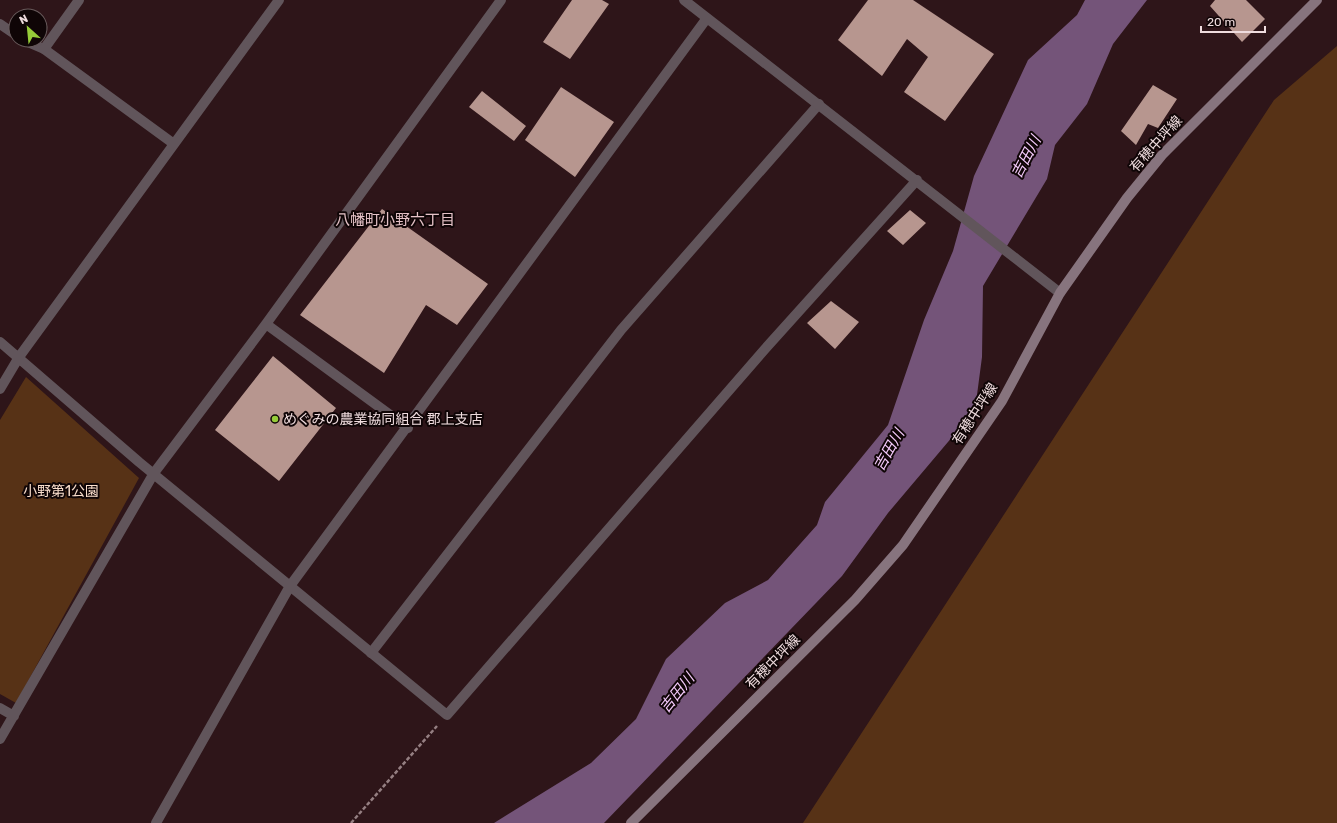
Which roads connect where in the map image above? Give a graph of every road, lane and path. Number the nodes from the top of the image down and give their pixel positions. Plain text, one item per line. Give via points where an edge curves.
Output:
1 (79, 0) edge
2 (279, 0) edge
3 (501, 0) edge
4 (684, 0) edge
5 (1317, 0) edge
6 (707, 18) junction
7 (44, 49) joint
8 (819, 104) junction
9 (174, 144) junction
10 (917, 180) junction
11 (1060, 293) junction
12 (266, 324) junction
13 (0, 342) edge
14 (19, 357) junction
15 (0, 389) edge
16 (408, 428) junction
17 (154, 474) junction
18 (290, 586) junction
19 (371, 652) junction
20 (0, 708) edge
21 (14, 716) junction
22 (447, 716) junction
23 (0, 739) edge
24 (156, 823) edge
25 (351, 823) edge
26 (631, 823) edge

1 - 7 street
2 - 9 street
3 - 12 street
4 - 6 street
5 - 11 main road, 有穂中坪線 via 1162,155 1127,198
6 - 8 street
6 - 16 street
7 - 9 street
8 - 10 street
8 - 19 street via 621,330
9 - 14 street
10 - 11 street
10 - 22 street via 770,343
11 - 26 main road, 有穂中坪線 via 1002,401 903,545 855,600
12 - 16 street
12 - 17 street
13 - 14 street
14 - 15 street
14 - 17 street
16 - 18 street
17 - 18 street
17 - 21 street
18 - 19 street
18 - 24 street
19 - 22 street
20 - 21 street
21 - 23 street
22 - 25 path

